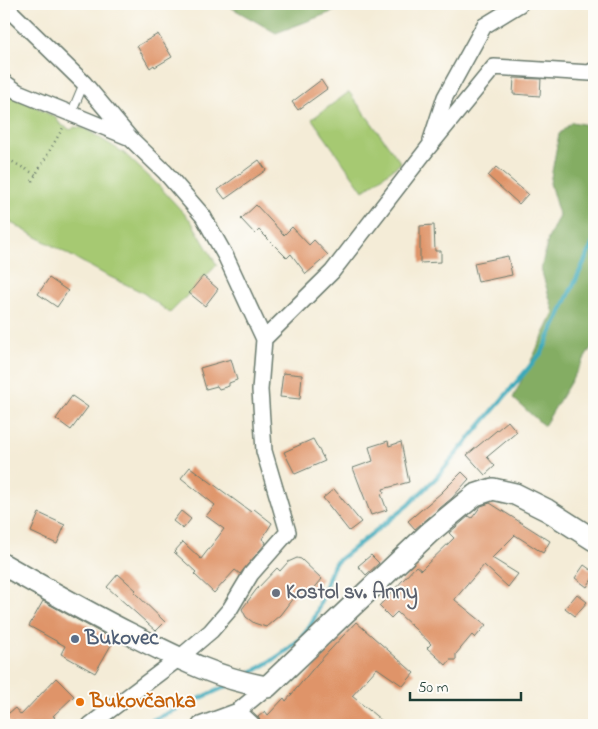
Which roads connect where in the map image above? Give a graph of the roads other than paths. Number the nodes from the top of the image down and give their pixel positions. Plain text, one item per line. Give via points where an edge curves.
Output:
1 (520, 4) edge
2 (4, 5) edge
3 (594, 70) edge
4 (4, 82) edge
5 (84, 83) junction
6 (72, 114) junction
7 (131, 139) junction
8 (428, 148) junction
9 (264, 339) junction
10 (594, 540) edge
11 (4, 565) edge
12 (178, 659) junction
13 (259, 686) junction
14 (238, 711) junction
15 (90, 725) edge
16 (200, 725) edge
17 (253, 725) edge

1 - 8 street via 484,26 445,97
2 - 5 street
3 - 8 street via 590,73 494,66
4 - 6 street via 18,92
5 - 6 lane
5 - 7 street
6 - 7 street
7 - 9 street via 204,216
8 - 9 street via 332,272
9 - 12 street via 260,390 264,451 288,532 251,574 230,609 211,631
10 - 13 street via 515,494 493,489 475,495
11 - 12 street
12 - 13 street
12 - 15 street
13 - 14 street
14 - 16 street
14 - 17 street

